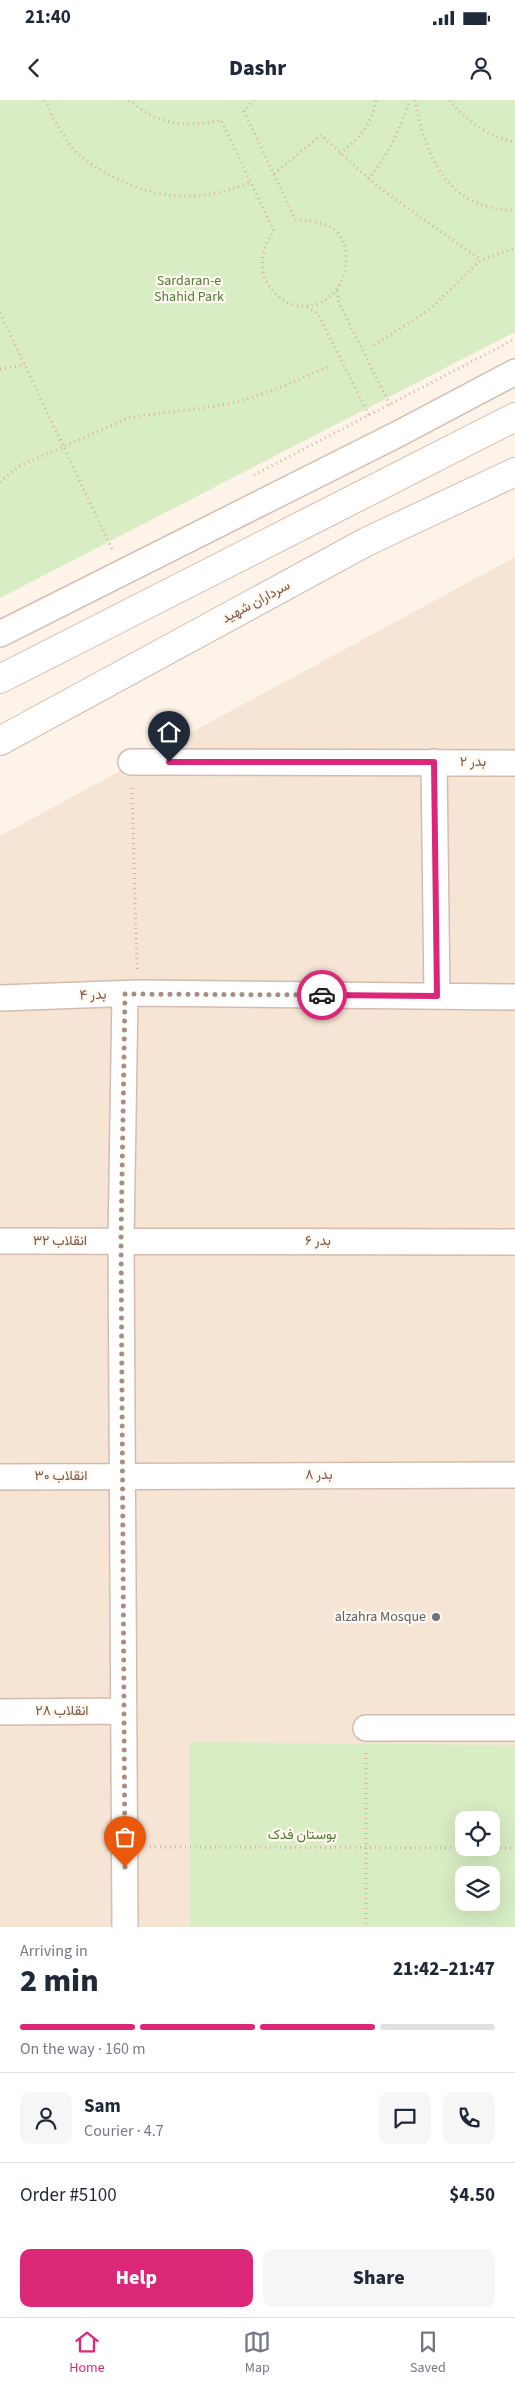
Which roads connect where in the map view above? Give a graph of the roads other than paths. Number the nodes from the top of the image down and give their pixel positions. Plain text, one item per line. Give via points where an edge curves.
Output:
1 (515, 372) edge
2 (515, 417) edge
3 (515, 472) edge
4 (0, 634) edge
5 (0, 679) edge
6 (0, 741) edge
7 (131, 762) road end
8 (434, 762) junction
9 (515, 762) edge
10 (132, 994) junction
11 (437, 996) junction
12 (515, 997) edge
13 (0, 998) edge
14 (121, 1240) junction
15 (0, 1242) edge
16 (515, 1242) edge
17 (515, 1475) edge
18 (122, 1476) junction
19 (0, 1477) edge
20 (124, 1711) junction
21 (0, 1712) edge
22 (366, 1728) road end
23 (515, 1728) edge
24 (126, 1927) edge

1 - 4 street
2 - 5 street
3 - 6 street, سرداران شهید via 366,542
7 - 8 street, بدر ۲
8 - 9 street, بدر ۲
8 - 11 street
10 - 11 street, بدر ۴
10 - 13 street, بدر ۴
10 - 14 street
11 - 12 street, بدر ۴
14 - 15 street, انقلاب ۳۲
14 - 16 street, بدر ۶
14 - 18 street
17 - 18 street, بدر ۸
18 - 19 street, انقلاب ۳۰
18 - 20 street
20 - 21 street, انقلاب ۲۸
20 - 24 street
22 - 23 street

